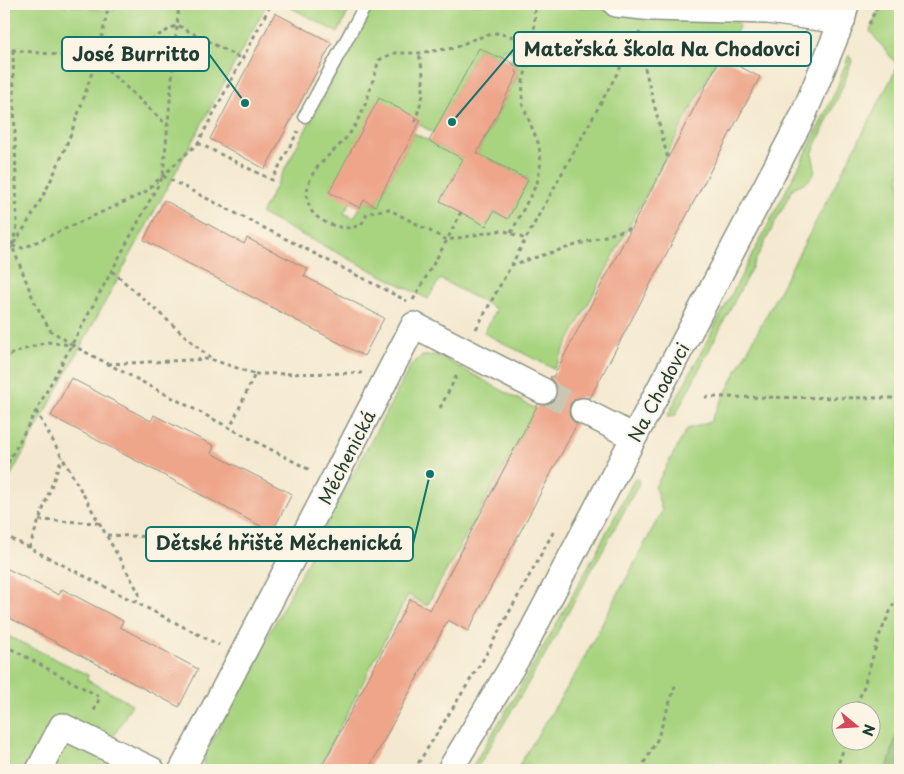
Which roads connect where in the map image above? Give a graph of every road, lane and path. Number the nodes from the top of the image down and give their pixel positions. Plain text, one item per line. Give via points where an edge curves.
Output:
1 (110, 4) edge
2 (179, 4) edge
3 (277, 4) edge
4 (366, 4) edge
5 (534, 4) edge
6 (616, 4) edge
7 (269, 6) edge
8 (768, 7) edge
9 (653, 8) junction
10 (844, 12) edge
11 (177, 25) junction
12 (637, 37) junction
13 (534, 41) junction
14 (4, 49) edge
15 (13, 50) junction
16 (420, 53) junction
17 (554, 56) dead end
18 (96, 59) junction
19 (242, 59) junction
20 (303, 120) joint
21 (415, 122) dead end
22 (168, 127) junction
23 (198, 144) junction
24 (668, 159) dead end
25 (163, 176) junction
26 (461, 212) dead end
27 (631, 228) dead end
28 (511, 233) junction
29 (525, 239) junction
30 (447, 240) junction
31 (12, 246) junction
32 (4, 256) edge
33 (511, 265) junction
34 (112, 271) junction
35 (474, 333) dead end
36 (72, 345) junction
37 (12, 353) junction
38 (4, 354) edge
39 (210, 359) junction
40 (4, 361) edge
41 (107, 364) junction
42 (389, 372) junction
43 (255, 374) junction
44 (543, 391) tunnel mouth
45 (705, 397) dead end
46 (900, 398) edge
47 (36, 411) junction
48 (583, 411) tunnel mouth
49 (230, 428) junction
50 (634, 438) junction
51 (62, 457) junction
52 (4, 470) edge
53 (332, 482) junction
54 (39, 520) junction
55 (559, 520) dead end
56 (100, 523) junction
57 (4, 535) edge
58 (107, 535) junction
59 (301, 543) junction
60 (29, 548) junction
61 (900, 590) edge
62 (136, 602) junction
63 (4, 646) edge
64 (242, 656) junction
65 (676, 683) dead end
66 (858, 702) edge
67 (83, 736) junction
68 (842, 752) edge
69 (39, 770) edge
70 (152, 770) edge
71 (182, 770) edge
72 (414, 770) edge
73 (450, 770) edge
74 (640, 770) edge
75 (836, 770) edge

1 - 18 path
2 - 11 path
3 - 7 path
4 - 20 lane
5 - 13 path
6 - 9 street
7 - 19 path
8 - 9 street
8 - 10 street
9 - 12 path
10 - 50 street, Na Chodovci via 803,116
11 - 18 path via 120,57
11 - 19 path
11 - 22 path
12 - 24 path
12 - 29 path
13 - 16 path via 496,34 454,48
13 - 17 path
13 - 28 path via 523,81 522,103 539,145 541,162 537,183
14 - 15 path
15 - 18 path
15 - 31 path via 16,226
16 - 21 path via 423,96
16 - 30 path via 394,53 379,60 368,97 349,136 313,173 307,196 312,213 328,224 341,228 355,226 362,223 367,213 388,209
18 - 22 path
18 - 31 path via 68,140 40,200
19 - 23 path
20 - 23 path via 272,180
22 - 25 path
23 - 25 path
25 - 30 path via 412,303
25 - 31 path via 144,193 23,248
25 - 34 path
26 - 30 path
27 - 33 path
28 - 29 path
28 - 30 path via 503,230
29 - 33 path
31 - 32 path
31 - 36 path via 35,303 50,330
33 - 35 path
34 - 36 path
34 - 39 path
36 - 37 path via 47,342
36 - 41 path
36 - 47 path
37 - 38 path
37 - 40 path
39 - 41 path
39 - 43 path
41 - 49 path
42 - 43 path
42 - 44 street, Měchenická via 414,325
42 - 53 street, Měchenická
43 - 49 path
45 - 46 path
47 - 51 path
47 - 52 path
48 - 50 street
49 - 53 path
50 - 73 street, Na Chodovci via 522,650
51 - 54 path
51 - 56 path
53 - 59 street, Měchenická
54 - 56 path
54 - 60 path
55 - 72 path via 484,658
56 - 58 path
57 - 60 path
58 - 59 path
58 - 62 path via 139,593
59 - 64 street, Měchenická
60 - 62 path
61 - 66 path via 879,636
62 - 64 path
63 - 67 path via 100,697
64 - 71 street, Měchenická
65 - 74 path via 657,740
67 - 69 street via 62,726
67 - 70 street
68 - 75 path

